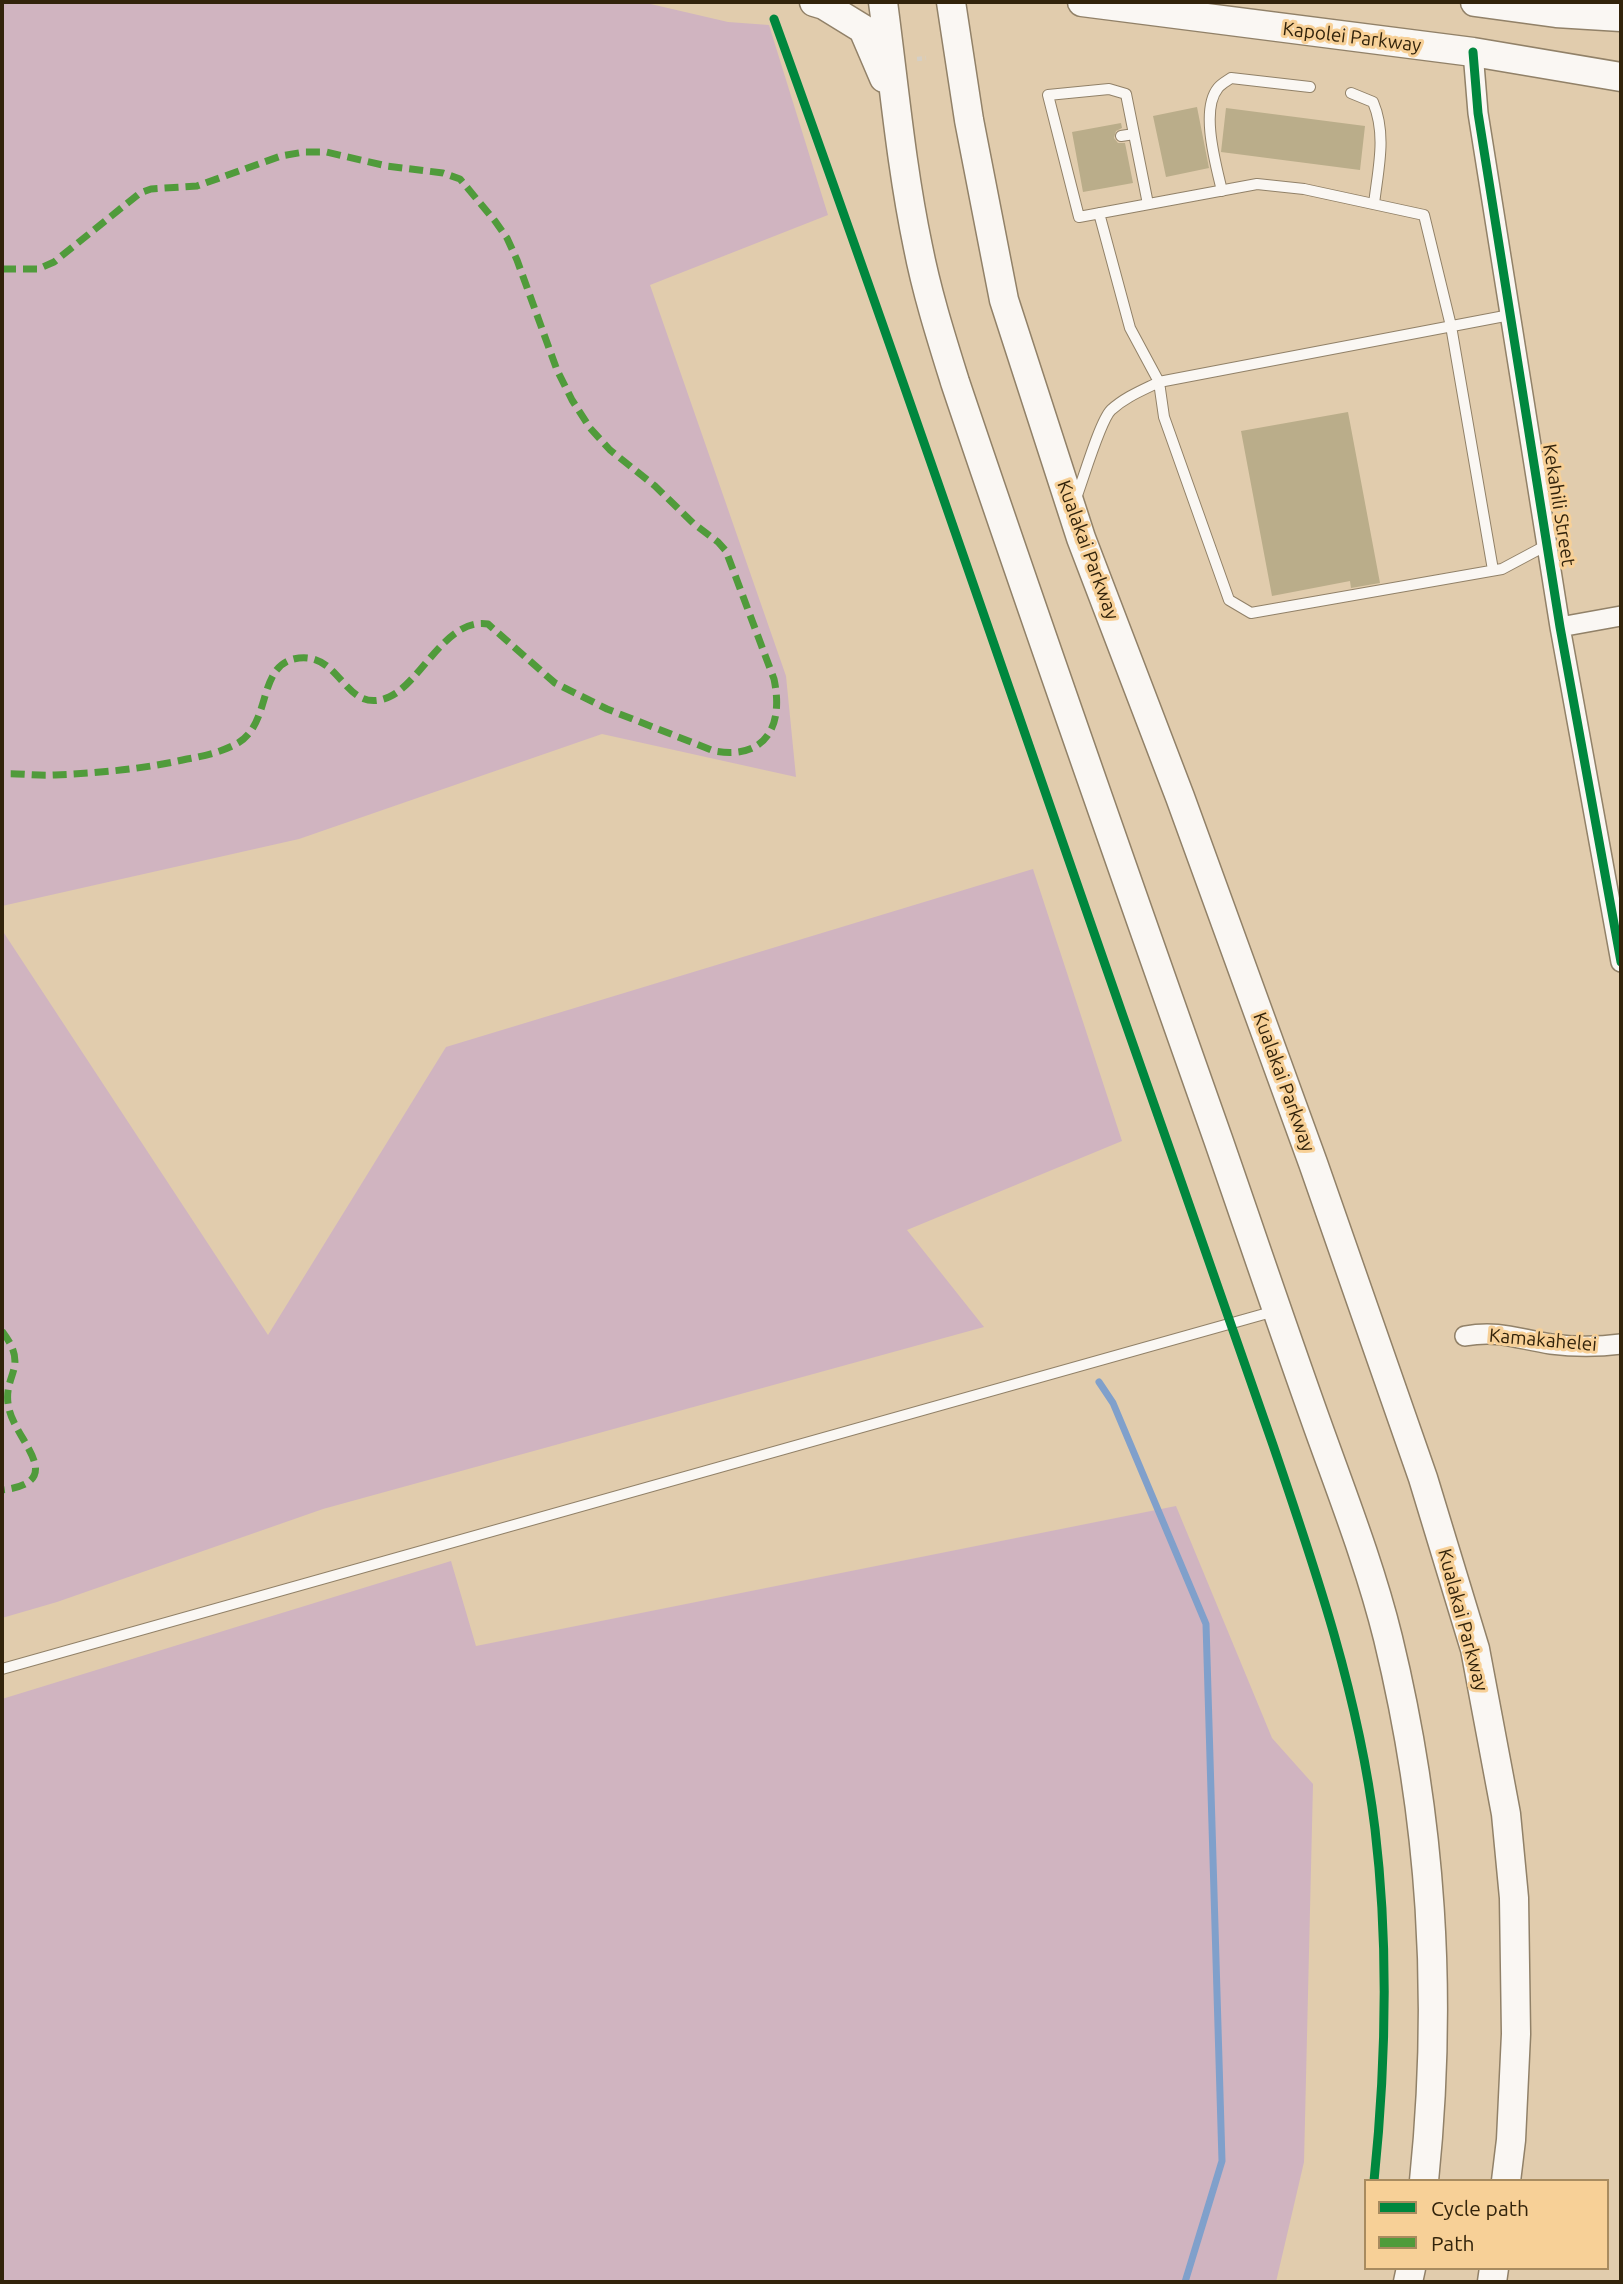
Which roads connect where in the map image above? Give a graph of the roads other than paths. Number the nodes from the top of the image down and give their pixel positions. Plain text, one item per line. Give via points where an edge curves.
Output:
1 (814, 2) edge
2 (883, 2) edge
3 (951, 2) edge
4 (1082, 2) edge
5 (1475, 2) edge
6 (1621, 17) edge
7 (1473, 52) junction
8 (1621, 77) edge
9 (1310, 87) dead end
10 (1351, 93) dead end
11 (896, 104) junction
12 (1134, 134) junction
13 (1121, 136) dead end
14 (1222, 191) junction
15 (1148, 204) junction
16 (1374, 204) junction
17 (1098, 213) junction
18 (1510, 315) junction
19 (1451, 326) junction
20 (1159, 382) junction
21 (1072, 509) junction
22 (1547, 545) junction
23 (1493, 570) junction
24 (1621, 616) edge
25 (1560, 627) junction
26 (1621, 962) edge
27 (1279, 1310) junction
28 (1465, 1336) dead end
29 (1621, 1344) edge
30 (2, 1668) edge
31 (1424, 2179) edge
32 (1506, 2179) edge

1 - 11 main road via 863,29
2 - 11 main road
3 - 21 main road, Kualakai Parkway via 1004,300
4 - 7 main road, Kapolei Parkway
5 - 6 main road
7 - 8 main road, Kapolei Parkway
7 - 18 street, Kekahili Street via 1478,113
9 - 14 lane via 1231,78 1217,89 1210,133
10 - 16 lane via 1373,102 1380,118
11 - 27 main road via 918,249 955,382
12 - 13 lane
12 - 15 lane
12 - 17 lane via 1126,94 1109,89 1048,95 1066,145 1079,217
14 - 15 lane
14 - 16 lane via 1257,184
15 - 17 lane
16 - 19 lane via 1424,215
17 - 20 lane via 1130,328
18 - 19 lane
18 - 22 street, Kekahili Street
19 - 20 lane
19 - 23 lane
20 - 21 lane via 1109,412
20 - 23 lane via 1164,417 1229,600 1251,613
21 - 32 main road, Kualakai Parkway via 1313,1163 1423,1478 1475,1649 1506,1814 1514,1898 1516,2034
22 - 23 lane
22 - 25 street, Kekahili Street
24 - 25 street
25 - 26 street, Kekahili Street
27 - 30 lane
27 - 31 main road via 1387,1632 1409,1735 1425,1842 1434,1954 1433,2067
28 - 29 street, Kamakahelei via 1499,1333 1561,1345

